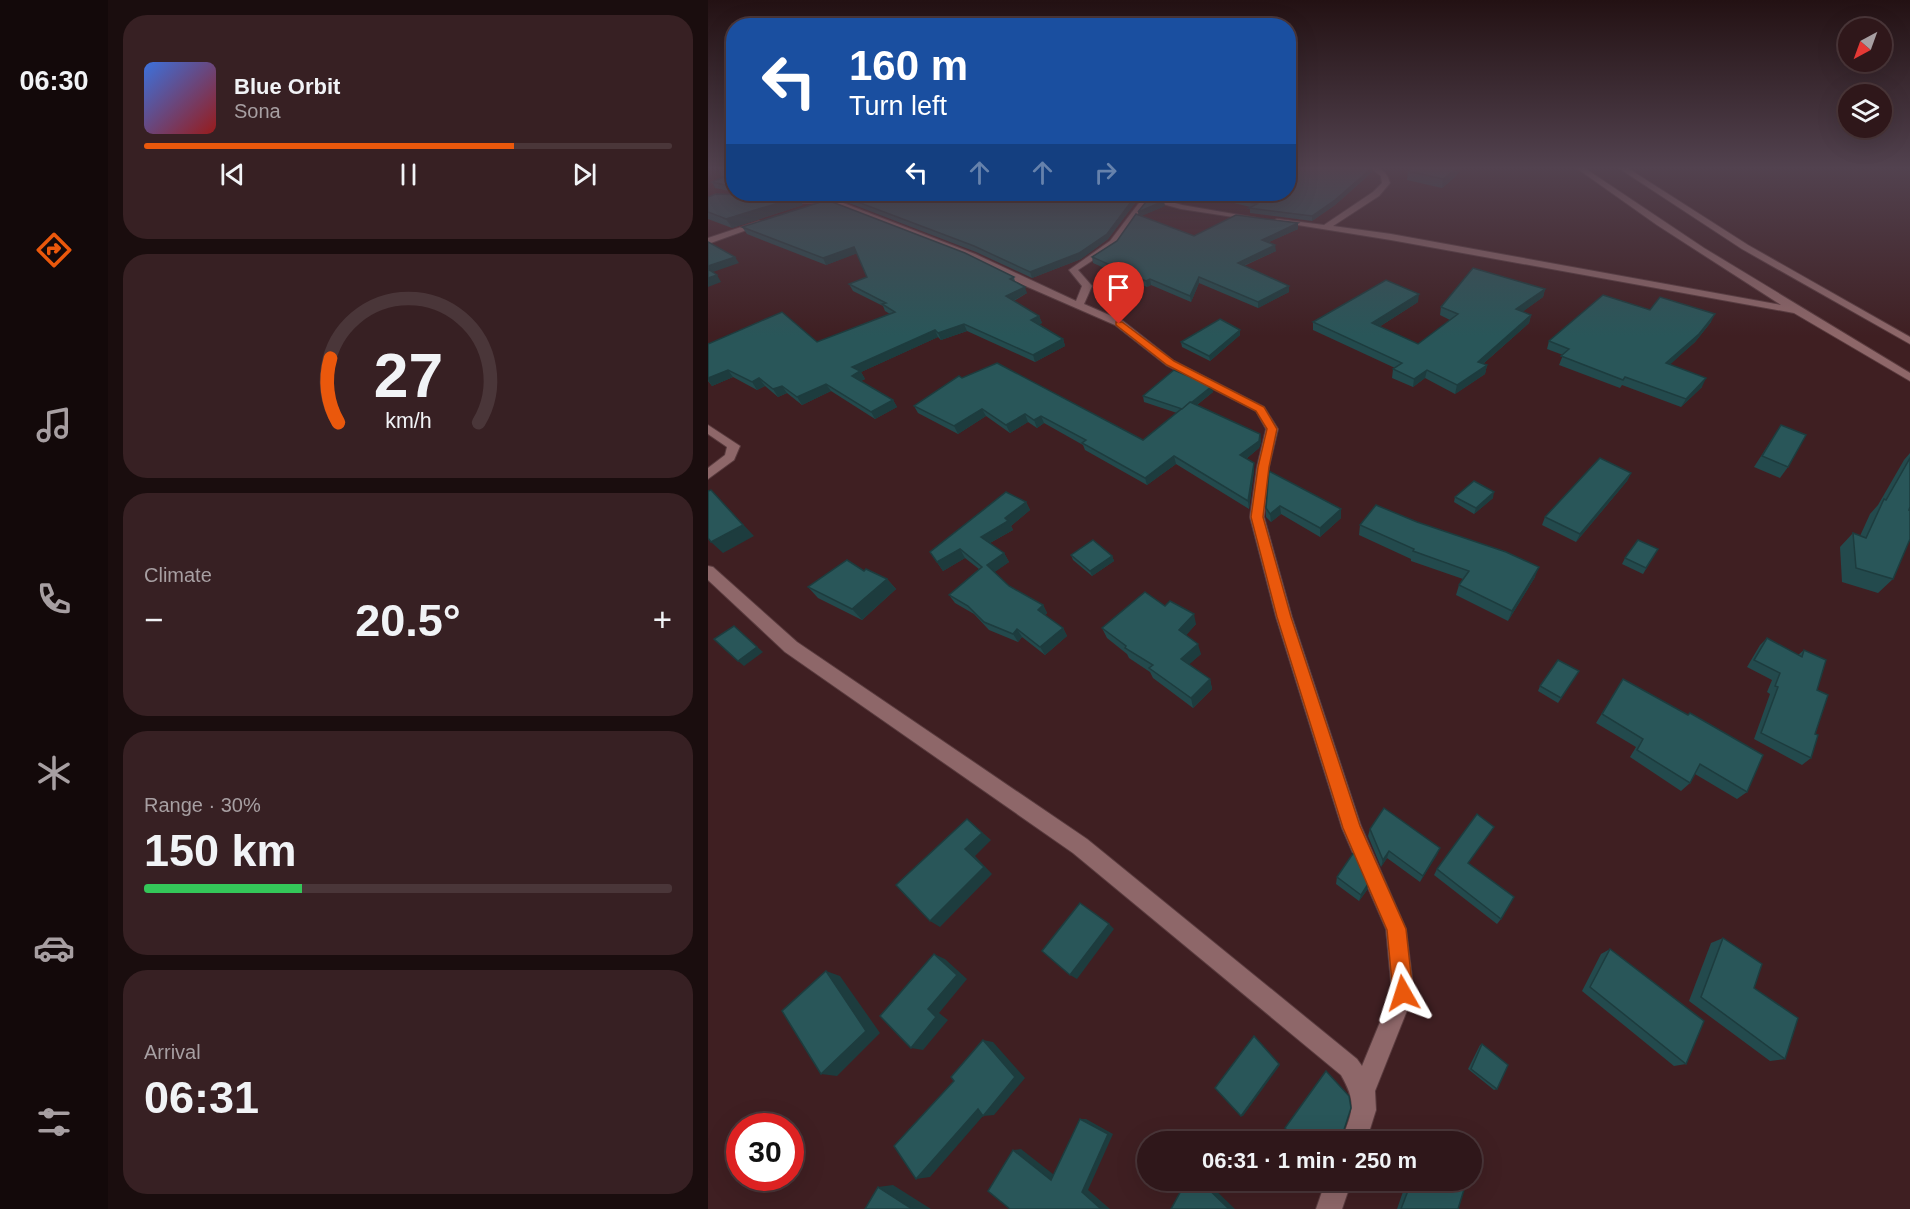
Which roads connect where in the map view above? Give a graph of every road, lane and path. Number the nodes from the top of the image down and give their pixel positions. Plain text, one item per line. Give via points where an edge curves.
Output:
1 (760, 223) edge
2 (889, 223) edge
3 (1127, 223) edge
4 (1299, 223) edge
5 (1332, 223) edge
6 (1660, 223) edge
7 (1708, 223) edge
8 (1327, 227) junction
9 (708, 241) edge
10 (1078, 306) junction
11 (1795, 310) junction
12 (1910, 341) edge
13 (1910, 378) edge
14 (708, 429) edge
15 (708, 475) edge
16 (708, 571) edge
17 (1363, 1091) junction
18 (1357, 1131) edge
19 (1335, 1191) edge
20 (1329, 1209) edge

1 - 9 street
2 - 10 street via 972,255
3 - 10 street via 1113,243 1072,270 1087,286
4 - 8 street
5 - 8 street
6 - 11 street
7 - 12 street
8 - 11 street
10 - 17 street via 1119,324 1170,363 1260,409 1272,429 1257,517 1284,617 1352,828 1396,929 1403,993
11 - 13 street
14 - 15 street via 734,446 730,457
16 - 17 street via 791,647 1080,846 1349,1067
17 - 18 street via 1364,1110
19 - 20 street

